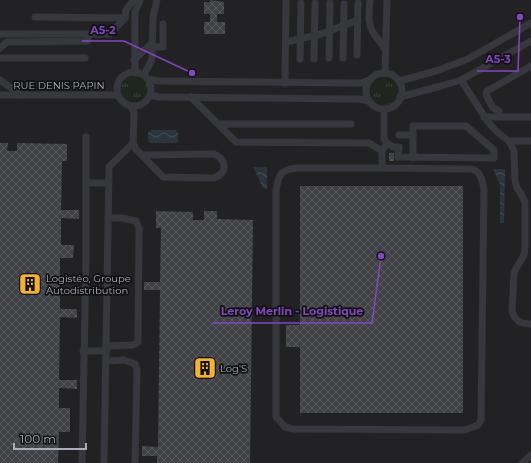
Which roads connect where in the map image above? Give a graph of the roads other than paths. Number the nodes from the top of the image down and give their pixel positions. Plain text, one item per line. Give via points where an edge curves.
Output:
1 (136, 0) edge
2 (140, 0) edge
3 (157, 0) edge
4 (370, 0) edge
5 (387, 0) edge
6 (286, 2) dead end
7 (300, 3) dead end
8 (315, 3) dead end
9 (330, 3) dead end
10 (358, 3) dead end
11 (344, 4) dead end
12 (35, 17) dead end
13 (125, 18) junction
14 (358, 20) junction
15 (531, 23) edge
16 (163, 24) dead end
17 (344, 25) junction
18 (134, 30) junction
19 (330, 31) junction
20 (0, 34) edge
21 (88, 34) junction
22 (315, 35) junction
23 (300, 39) junction
24 (531, 41) edge
25 (286, 42) junction
26 (152, 45) junction
27 (0, 48) edge
28 (386, 52) junction
29 (357, 55) dead end
30 (0, 58) edge
31 (86, 58) dead end
32 (329, 58) dead end
33 (343, 58) dead end
34 (300, 59) dead end
35 (314, 59) dead end
36 (134, 60) junction
37 (531, 66) edge
38 (135, 72) junction
39 (385, 74) junction
40 (146, 77) junction
41 (0, 80) edge
42 (370, 80) junction
43 (461, 80) junction
44 (285, 82) junction
45 (399, 82) junction
46 (0, 95) edge
47 (21, 95) junction
48 (118, 95) junction
49 (150, 95) junction
50 (191, 97) junction
51 (400, 97) junction
52 (369, 101) junction
53 (132, 106) junction
54 (384, 109) junction
55 (499, 111) dead end
56 (484, 117) junction
57 (531, 117) edge
58 (219, 124) junction
59 (351, 124) dead end
60 (399, 135) dead end
61 (414, 135) junction
62 (86, 137) dead end
63 (509, 141) junction
64 (531, 141) edge
65 (133, 143) junction
66 (387, 143) junction
67 (399, 147) junction
68 (414, 147) junction
69 (382, 151) junction
70 (142, 155) junction
71 (414, 158) junction
72 (382, 168) junction
73 (86, 183) junction
74 (109, 183) junction
75 (108, 218) junction
76 (531, 324) edge
77 (107, 348) junction
78 (83, 351) junction
79 (106, 360) junction
80 (531, 455) edge
81 (82, 463) edge
82 (104, 463) edge
83 (135, 463) edge
84 (522, 463) edge

1 - 13 street via 126,10
2 - 18 street via 134,12
3 - 26 street via 153,17
4 - 28 street via 370,26
5 - 28 street
6 - 25 street
7 - 23 street
8 - 22 street
9 - 19 street
10 - 14 street
11 - 17 street
12 - 13 street
13 - 18 street
13 - 21 street via 110,34
14 - 17 street
14 - 29 street
15 - 45 street via 468,59
16 - 26 street via 163,47
17 - 19 street
17 - 33 street
18 - 36 street
19 - 22 street
19 - 32 street
20 - 21 street
21 - 27 street via 88,41 7,42
22 - 23 street
22 - 35 street
23 - 25 street
23 - 34 street
24 - 43 street
25 - 44 street
26 - 36 street
26 - 40 street via 152,59
28 - 39 street
30 - 31 street
36 - 38 street
37 - 55 street via 487,91 486,96 493,108
38 - 40 street
38 - 48 street via 129,72 120,79 116,90
39 - 42 street via 374,76
39 - 45 street via 391,75
40 - 44 street via 159,81
40 - 49 street via 151,90
41 - 47 street
42 - 44 street via 360,83
42 - 52 street via 366,90
43 - 51 street
43 - 56 street
45 - 51 street
46 - 47 street, RUE DENIS PAPIN
47 - 48 street, RUE DENIS PAPIN
48 - 53 street via 126,104
49 - 50 street
49 - 53 street via 143,104
50 - 52 street
50 - 58 street
51 - 54 street via 394,105
52 - 54 street via 375,107
53 - 65 street
54 - 66 street via 384,139
56 - 57 street
56 - 63 street
58 - 59 street
58 - 69 street via 236,142 369,143
60 - 61 street
61 - 68 street
61 - 71 street via 414,126 466,126 492,147 494,158
62 - 73 street
63 - 64 street
63 - 76 street via 514,151 516,188 525,202 525,247 514,272 512,311 518,322
65 - 70 street
65 - 74 street via 109,167
66 - 67 street
66 - 69 street
67 - 68 street
67 - 71 street via 398,158
68 - 71 street
69 - 72 street
70 - 70 street via 163,177 214,178 223,172 225,166 223,160 214,154
72 - 72 street via 287,169 278,181 276,417 285,427 465,430 478,425 481,420 484,189 482,179 479,172 471,169
73 - 74 street
73 - 78 street
74 - 75 street
75 - 77 street
75 - 77 street via 136,221 139,228 138,342
77 - 78 street
77 - 79 street
78 - 81 street
79 - 82 street
79 - 83 street via 124,360 135,364 137,369
80 - 84 street

